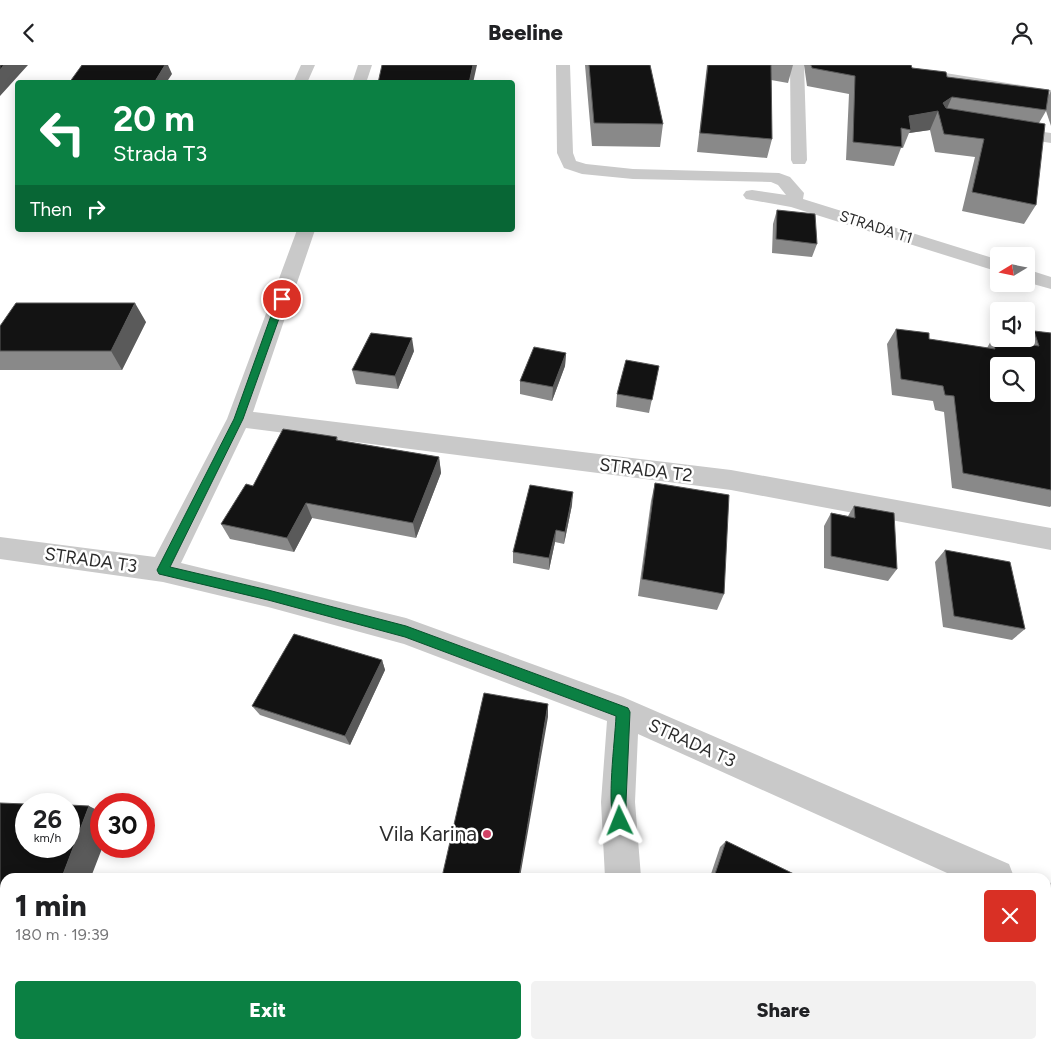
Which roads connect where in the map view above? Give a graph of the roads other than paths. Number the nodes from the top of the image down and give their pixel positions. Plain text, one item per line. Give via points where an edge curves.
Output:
1 (308, 65) edge
2 (365, 65) edge
3 (563, 65) edge
4 (796, 65) edge
5 (870, 65) edge
6 (301, 80) edge
7 (360, 80) edge
8 (1051, 94) edge
9 (992, 129) edge
10 (1051, 139) edge
11 (799, 160) dead end
12 (752, 195) dead end
13 (794, 202) junction
14 (305, 232) edge
15 (990, 263) edge
16 (1035, 278) edge
17 (1051, 283) edge
18 (238, 419) junction
19 (1051, 539) edge
20 (0, 548) edge
21 (163, 570) junction
22 (623, 712) junction
23 (624, 873) edge
24 (987, 873) edge

1 - 6 street
2 - 7 street
3 - 13 street via 565,153 570,163 581,168 622,174 773,177 784,181 795,193
4 - 11 street
5 - 8 street
9 - 10 street
12 - 13 street, STRADA T1
13 - 15 street, STRADA T1
14 - 18 street
16 - 17 street
18 - 19 street, STRADA T2 via 731,480
18 - 21 street
20 - 21 street, STRADA T3
21 - 22 street, STRADA T3 via 406,631
22 - 23 street via 618,802
22 - 24 street, STRADA T3

